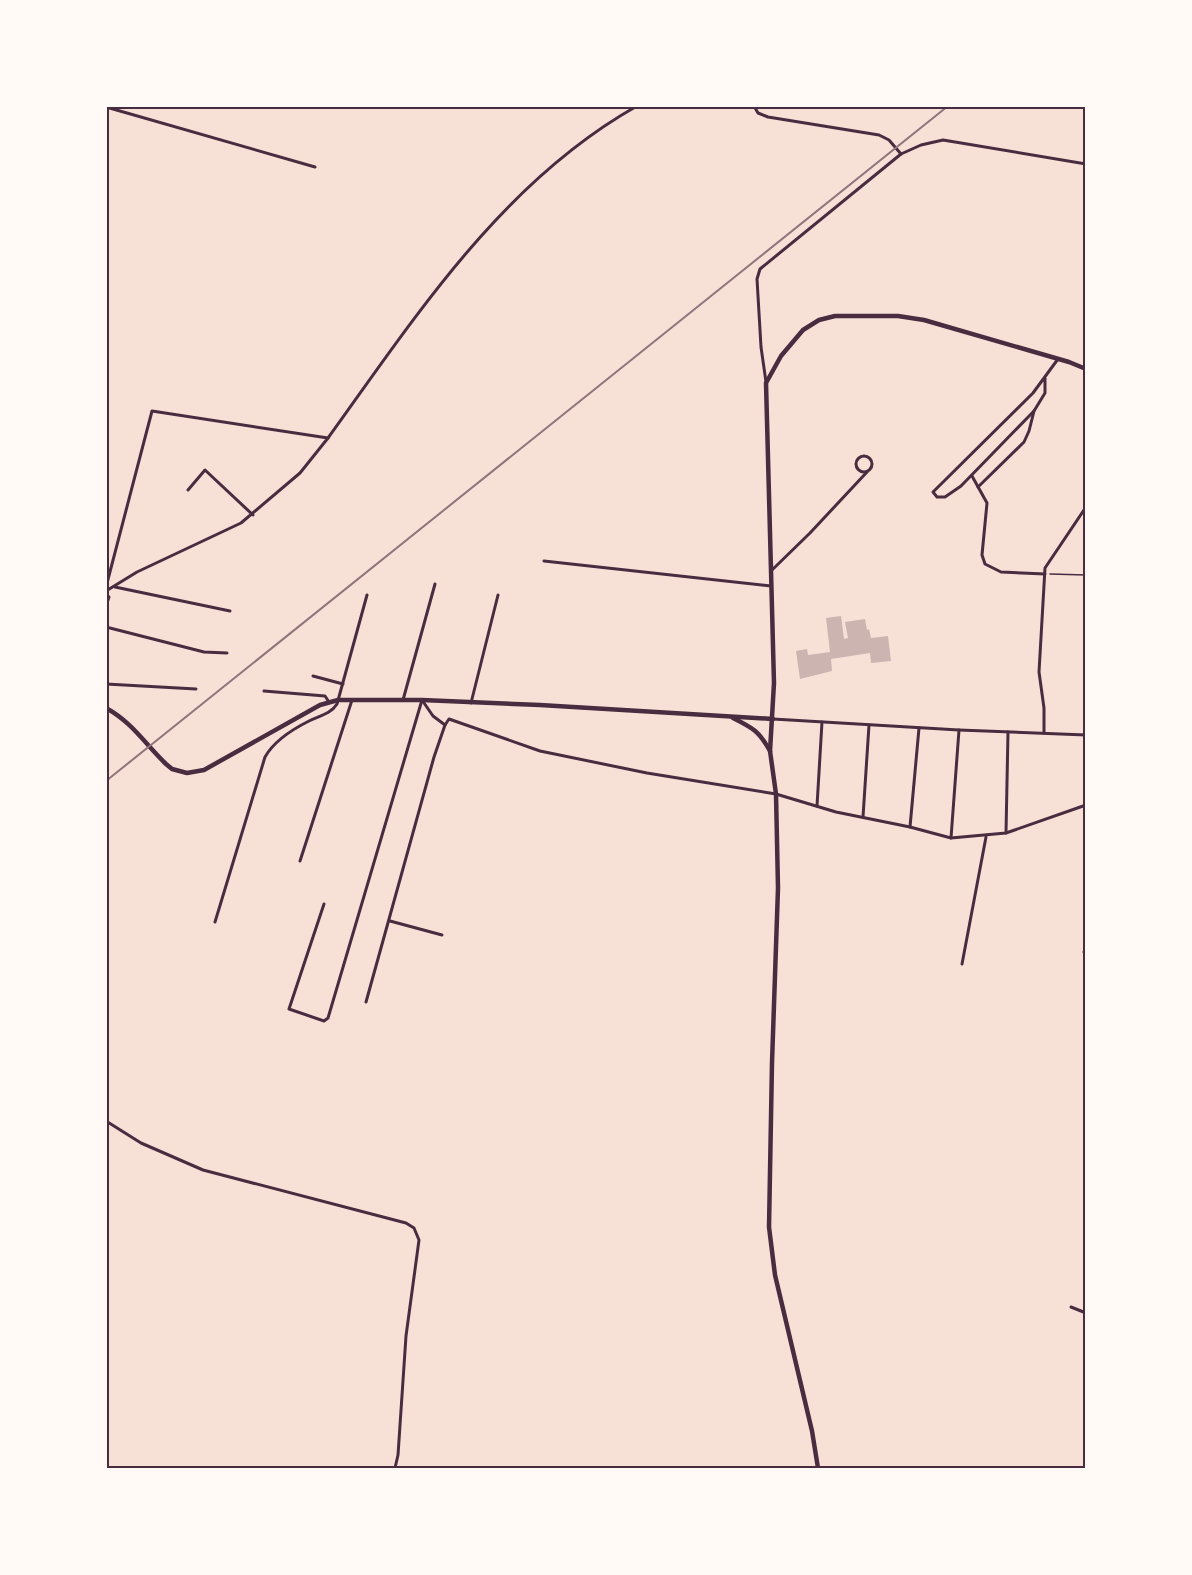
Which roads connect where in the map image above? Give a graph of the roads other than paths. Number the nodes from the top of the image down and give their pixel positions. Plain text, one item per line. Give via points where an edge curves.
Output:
1 (637, 106) edge
2 (754, 106) edge
3 (106, 107) edge
4 (901, 154) junction
5 (1086, 164) edge
6 (315, 167) dead end
7 (964, 332) junction
8 (958, 338) dead end
9 (1058, 359) junction
10 (1086, 369) edge
11 (1045, 378) junction
12 (766, 383) junction
13 (1034, 411) junction
14 (328, 438) junction
15 (867, 472) junction
16 (972, 476) junction
17 (978, 488) junction
18 (188, 490) dead end
19 (1086, 507) edge
20 (253, 514) junction
21 (544, 561) dead end
22 (772, 570) junction
23 (1045, 573) junction
24 (435, 584) dead end
25 (773, 586) junction
26 (113, 587) junction
27 (106, 590) edge
28 (367, 595) dead end
29 (498, 595) dead end
30 (106, 606) edge
31 (230, 611) dead end
32 (106, 627) edge
33 (227, 653) dead end
34 (313, 676) dead end
35 (106, 684) edge
36 (343, 684) junction
37 (196, 689) dead end
38 (264, 691) dead end
39 (339, 700) junction
40 (352, 700) junction
41 (403, 700) junction
42 (422, 700) junction
43 (329, 702) junction
44 (471, 703) junction
45 (106, 708) edge
46 (730, 717) junction
47 (773, 719) junction
48 (822, 722) junction
49 (445, 725) junction
50 (869, 725) junction
51 (919, 728) junction
52 (959, 730) junction
53 (1008, 732) junction
54 (1044, 733) junction
55 (1086, 735) edge
56 (770, 751) junction
57 (776, 794) junction
58 (1086, 805) edge
59 (817, 806) junction
60 (863, 817) junction
61 (910, 826) junction
62 (1006, 833) junction
63 (986, 836) junction
64 (951, 838) junction
65 (300, 861) dead end
66 (324, 904) dead end
67 (390, 921) junction
68 (215, 922) dead end
69 (442, 935) dead end
70 (1086, 946) edge
71 (1084, 952) dead end
72 (962, 964) dead end
73 (366, 1002) dead end
74 (106, 1121) edge
75 (1071, 1307) dead end
76 (1086, 1313) edge
77 (395, 1468) edge
78 (818, 1468) edge

1 - 14 street via 553,165 501,214 456,265
2 - 4 street via 758,113 768,117 879,135
3 - 6 street
4 - 5 street via 943,140
4 - 12 street via 760,269 757,279
7 - 8 street
7 - 9 street
7 - 12 street via 898,316 835,316 819,320 803,330 781,356
9 - 10 street
9 - 11 street
11 - 13 street via 1045,393
11 - 16 street via 933,492 937,497 945,497
12 - 22 street
13 - 16 street
13 - 17 street via 1024,442
14 - 20 street via 300,473
14 - 27 street via 152,411
15 - 15 street via 872,462 867,456 860,456 856,468
15 - 22 street
16 - 17 street
17 - 23 street via 987,503 982,555 985,564 1001,572
18 - 20 street via 205,470
19 - 23 street
20 - 26 street
21 - 25 street
22 - 25 street
23 - 54 street via 1039,672
24 - 41 street
25 - 47 street
26 - 27 street
26 - 31 street
27 - 30 street
28 - 36 street
29 - 44 street
32 - 33 street via 204,652
34 - 36 street
35 - 37 street
36 - 39 street
38 - 43 street via 325,696
39 - 40 street
39 - 43 street
39 - 68 street via 331,711 273,745 265,757
40 - 41 street
40 - 65 street
41 - 42 street
42 - 44 street
42 - 49 street via 432,716
42 - 66 street via 324,1021 290,1009
43 - 45 street via 195,773 172,769 122,716
44 - 46 street
46 - 47 street
46 - 56 street via 754,728
47 - 48 street
47 - 56 street
48 - 50 street
48 - 59 street
49 - 57 street via 449,719 540,751
49 - 67 street
50 - 51 street
50 - 60 street
51 - 52 street
51 - 61 street
52 - 53 street
52 - 64 street
53 - 54 street
53 - 62 street
54 - 55 street
56 - 57 street
57 - 59 street
57 - 78 street via 777,951 769,1227 775,1275
58 - 62 street
59 - 60 street
60 - 61 street
61 - 64 street
62 - 63 street
63 - 64 street
63 - 72 street
67 - 69 street
67 - 73 street
70 - 71 street
74 - 77 street via 141,1143 203,1170 414,1228 419,1240 418,1255 406,1336
75 - 76 street

